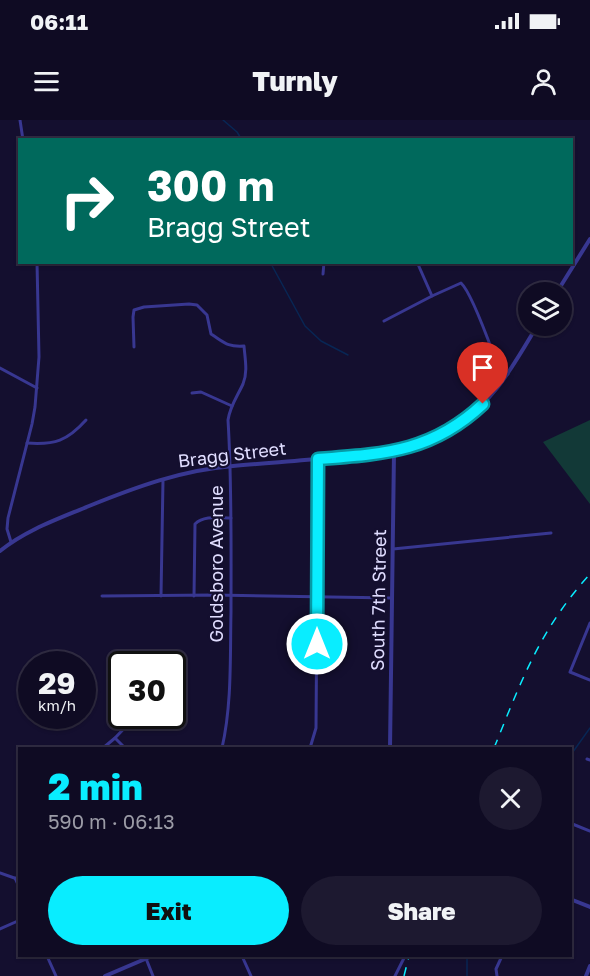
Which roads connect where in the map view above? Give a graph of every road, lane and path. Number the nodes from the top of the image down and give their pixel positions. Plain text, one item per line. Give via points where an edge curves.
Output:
1 (20, 120) edge
2 (23, 138) edge
3 (590, 239) edge
4 (37, 264) edge
5 (324, 264) edge
6 (418, 264) edge
7 (323, 274) dead end
8 (563, 282) edge
9 (432, 296) junction
10 (384, 321) dead end
11 (531, 336) edge
12 (134, 347) dead end
13 (0, 368) edge
14 (508, 374) junction
15 (37, 388) junction
16 (192, 393) dead end
17 (232, 406) junction
18 (86, 420) dead end
19 (27, 443) junction
20 (394, 452) junction
21 (318, 459) junction
22 (230, 466) junction
23 (163, 478) junction
24 (231, 518) junction
25 (551, 533) dead end
26 (11, 542) junction
27 (393, 549) junction
28 (0, 551) edge
29 (102, 596) dead end
30 (162, 596) junction
31 (194, 596) junction
32 (231, 596) junction
33 (317, 597) junction
34 (392, 598) junction
35 (590, 623) edge
36 (590, 680) edge
37 (124, 729) edge
38 (115, 738) junction
39 (104, 747) edge
40 (125, 747) edge
41 (222, 747) edge
42 (310, 747) edge
43 (390, 747) edge
44 (572, 824) edge
45 (590, 831) edge
46 (0, 873) edge
47 (17, 879) edge
48 (572, 900) edge
49 (590, 907) edge
50 (18, 921) edge
51 (0, 928) edge
52 (47, 957) edge
53 (145, 957) edge
54 (242, 957) edge
55 (404, 957) edge
56 (502, 957) edge
57 (590, 966) edge
58 (497, 975) edge
59 (56, 976) edge
60 (105, 976) edge
61 (153, 976) edge
62 (250, 976) edge
63 (395, 976) edge
64 (586, 976) edge

1 - 2 street
3 - 8 street
4 - 15 street
5 - 7 street
6 - 9 street
9 - 10 street
9 - 14 street via 457,284 465,287 496,362
11 - 14 street, Bragg Street
12 - 17 street, Goldsboro Avenue via 134,310 196,305 207,315 211,334 227,345 244,346 245,376
13 - 15 street
14 - 20 street, Bragg Street via 483,404 452,429
15 - 19 street
16 - 17 street via 201,392
17 - 22 street, Goldsboro Avenue via 228,420
18 - 19 street via 66,438
19 - 26 street via 8,518
20 - 21 street, Bragg Street
20 - 27 street, South 7th Street
21 - 22 street, Bragg Street
21 - 33 street
22 - 23 street, Bragg Street
22 - 24 street, Goldsboro Avenue
23 - 26 street, Bragg Street via 45,523
23 - 30 street
24 - 31 street via 204,518 195,524
24 - 32 street, Goldsboro Avenue
25 - 27 street
26 - 28 street, Bragg Street
27 - 34 street, South 7th Street
29 - 30 street
30 - 31 street
31 - 32 street
32 - 33 street
32 - 41 street, Goldsboro Avenue via 228,713
33 - 34 street
33 - 42 street via 316,728
34 - 43 street, South 7th Street
35 - 36 street via 570,672
37 - 38 street
38 - 39 street
38 - 40 street
44 - 45 street
46 - 47 street
48 - 49 street
50 - 51 street
52 - 59 street
53 - 60 street
53 - 61 street
54 - 62 street
55 - 63 street
56 - 58 street
57 - 64 street

